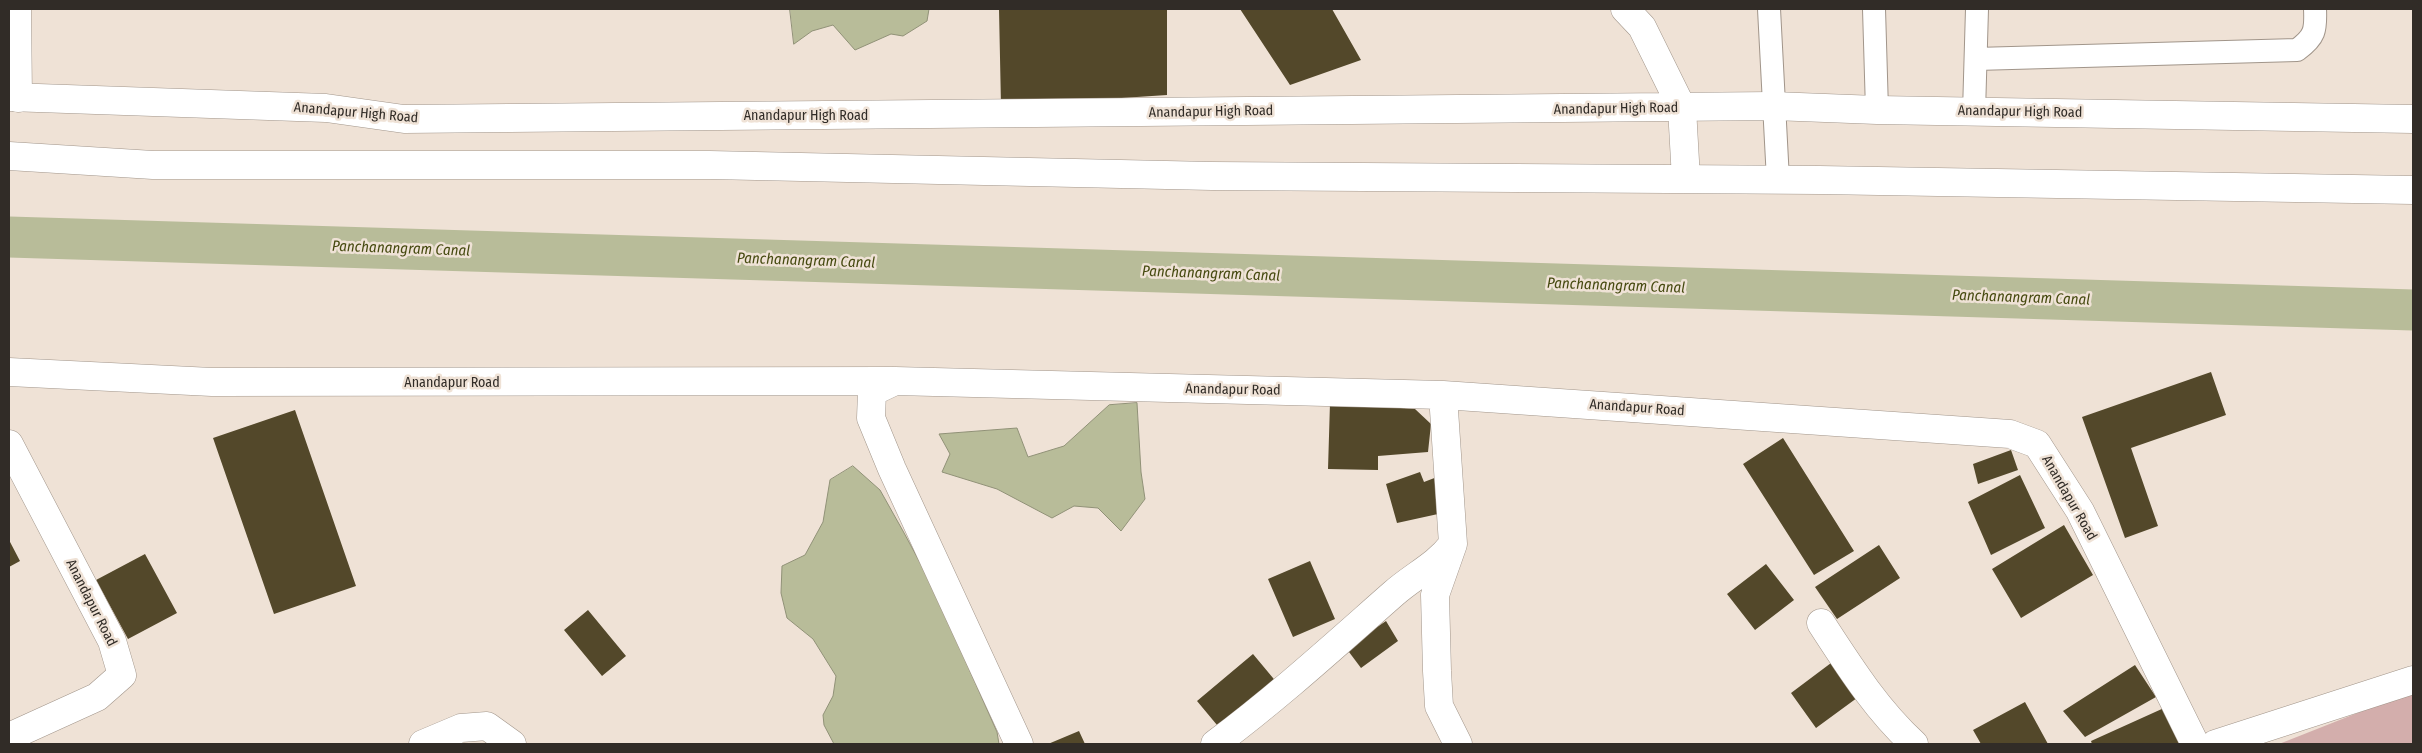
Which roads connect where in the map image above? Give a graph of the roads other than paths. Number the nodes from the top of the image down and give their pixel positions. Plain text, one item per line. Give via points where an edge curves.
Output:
1 (16, 9) edge
2 (1624, 9) edge
3 (1769, 9) edge
4 (1874, 9) edge
5 (1978, 9) edge
6 (2315, 9) edge
7 (1976, 59) junction
8 (13, 97) edge
9 (1773, 106) junction
10 (1682, 108) junction
11 (1877, 110) junction
12 (1974, 112) junction
13 (2413, 119) edge
14 (9, 156) edge
15 (1686, 179) junction
16 (1778, 180) junction
17 (2413, 190) edge
18 (9, 372) edge
19 (895, 382) junction
20 (1443, 395) junction
21 (9, 444) edge
22 (1453, 544) junction
23 (1821, 623) dead end
24 (2413, 680) edge
25 (9, 737) edge
26 (423, 744) edge
27 (512, 744) edge
28 (1019, 744) edge
29 (1214, 744) edge
30 (1458, 744) edge
31 (1914, 744) edge
32 (2195, 744) edge
33 (2215, 744) edge

1 - 8 main road
2 - 10 main road via 1642,27
3 - 9 lane
4 - 11 lane
5 - 7 lane
6 - 7 lane via 2316,28 2308,42 2297,50
7 - 12 lane
8 - 10 main road, Anandapur High Road via 326,108 404,119
9 - 10 main road, Anandapur High Road
9 - 11 main road, Anandapur High Road
9 - 16 lane
10 - 15 main road
11 - 12 main road, Anandapur High Road
12 - 13 main road, Anandapur High Road
14 - 15 main road via 153,164 710,165 1202,176
15 - 16 main road
16 - 17 main road
18 - 19 main road, Anandapur Road via 212,382
19 - 20 main road, Anandapur Road
19 - 28 main road, Anandapur Road via 872,392 871,418
20 - 22 main road
20 - 32 main road, Anandapur Road via 2010,434 2036,444 2080,511
21 - 25 main road, Anandapur Road via 112,641 122,675 97,697
22 - 29 main road via 1442,558 1398,589
22 - 30 main road via 1435,595 1436,662 1439,706
23 - 31 main road via 1860,681 1894,725
24 - 33 main road
26 - 27 main road via 461,728 487,726

